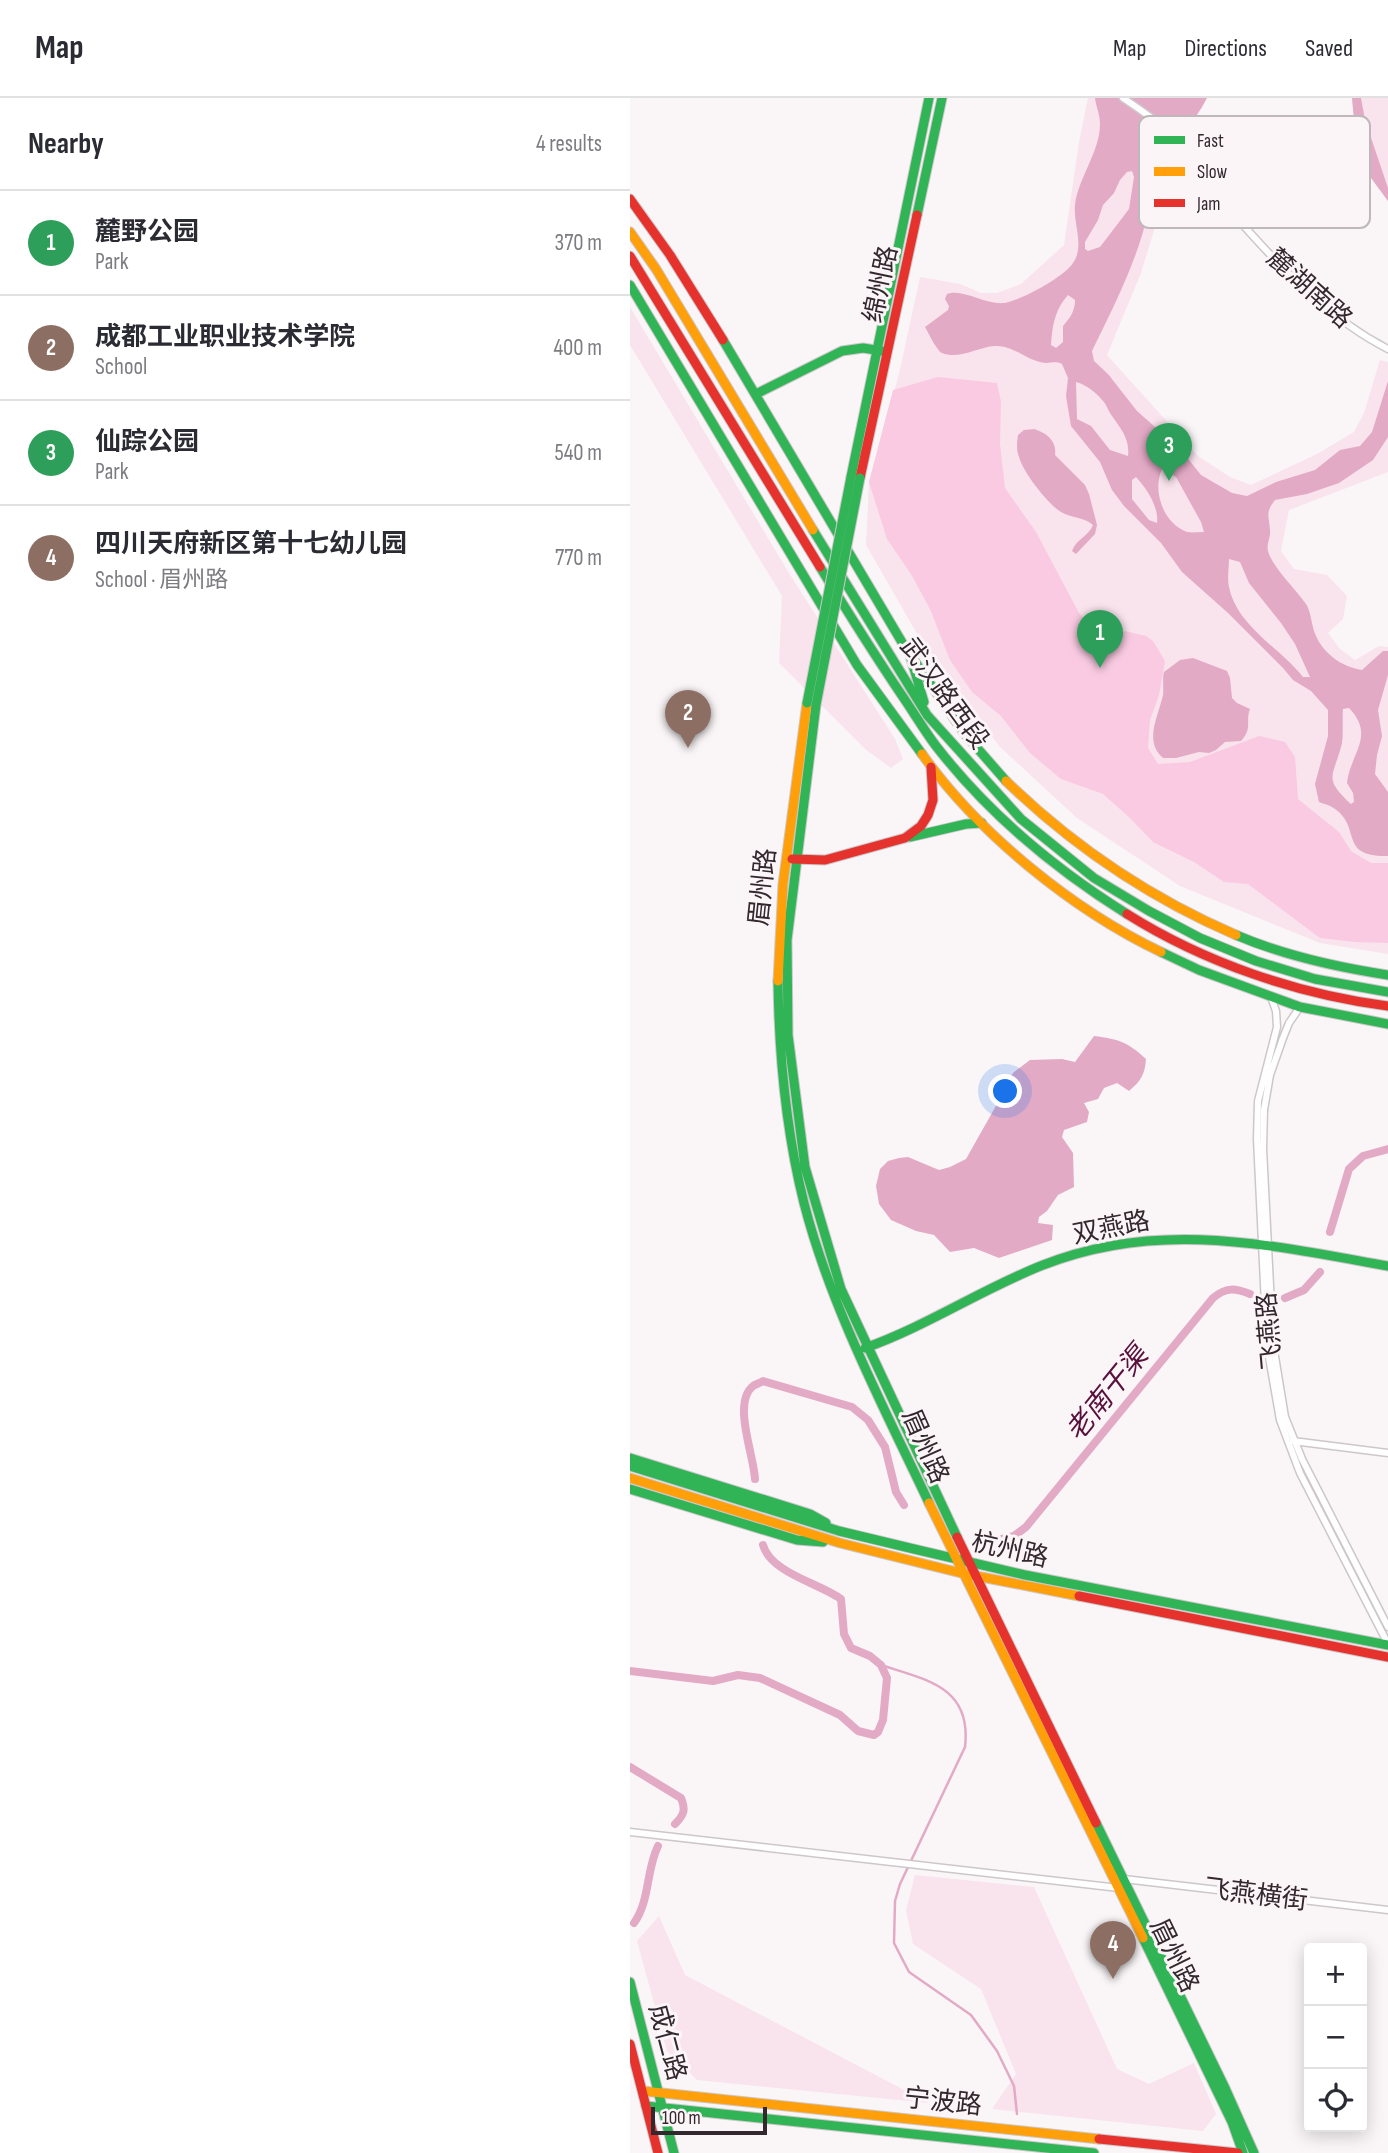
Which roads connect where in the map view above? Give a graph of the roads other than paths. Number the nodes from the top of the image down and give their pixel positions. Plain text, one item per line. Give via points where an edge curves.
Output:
1 (929, 98) edge
2 (942, 98) edge
3 (1123, 98) edge
4 (1150, 116) edge
5 (630, 199) edge
6 (1247, 228) edge
7 (630, 232) edge
8 (630, 256) edge
9 (630, 285) edge
10 (1388, 349) edge
11 (876, 350) junction
12 (887, 352) junction
13 (756, 394) junction
14 (856, 477) junction
15 (909, 652) junction
16 (811, 704) junction
17 (927, 715) junction
18 (931, 767) junction
19 (982, 823) junction
20 (905, 838) junction
21 (785, 858) junction
22 (797, 859) junction
23 (1388, 975) edge
24 (1388, 992) edge
25 (1271, 997) junction
26 (1388, 1006) edge
27 (1300, 1007) junction
28 (1388, 1024) edge
29 (1265, 1245) junction
30 (1388, 1266) edge
31 (863, 1348) junction
32 (1291, 1440) junction
33 (1388, 1453) edge
34 (630, 1458) edge
35 (630, 1466) edge
36 (630, 1478) edge
37 (630, 1489) edge
38 (839, 1531) junction
39 (840, 1543) junction
40 (954, 1558) junction
41 (969, 1562) junction
42 (961, 1573) junction
43 (975, 1576) junction
44 (1388, 1627) edge
45 (1388, 1645) edge
46 (1388, 1657) edge
47 (630, 1832) edge
48 (1121, 1884) junction
49 (1388, 1910) edge
50 (630, 1982) edge
51 (630, 2044) edge
52 (643, 2091) junction
53 (660, 2092) junction
54 (646, 2106) junction
55 (662, 2107) junction
56 (658, 2153) edge
57 (674, 2153) edge
58 (1094, 2153) edge
59 (1241, 2153) edge
60 (1254, 2153) edge

1 - 11 main road, 绵州路
2 - 12 main road, 绵州路
3 - 4 street, 麓湖南路
5 - 13 main road via 674,260
6 - 10 street, 麓湖南路 via 1342,321
7 - 17 main road, 武汉路西段
8 - 26 main road, 武汉路西段 via 871,650 935,745 973,789 1085,888 1141,923 1253,974 1305,990
9 - 18 main road via 857,665
11 - 12 main road
11 - 13 main road via 842,351
11 - 14 main road, 绵州路
12 - 14 main road, 绵州路
13 - 15 main road
14 - 16 main road, bridge
15 - 17 main road
15 - 23 main road via 965,734 1010,787 1127,878 1241,937 1304,959
16 - 21 main road, 眉州路
16 - 22 main road
17 - 24 main road, 武汉路西段 via 1021,819 1094,877 1149,911 1256,961 1315,979
18 - 19 main road
18 - 20 main road via 933,800 928,815
19 - 20 main road
19 - 25 main road via 1048,881 1130,937
20 - 22 main road via 825,860
21 - 22 main road
21 - 31 main road, 眉州路 via 778,947 779,1032 797,1168 831,1284
22 - 31 main road via 787,940 788,1035 805,1167
25 - 27 main road
25 - 29 street, 飞燕路 via 1278,1027 1258,1101 1257,1139
27 - 28 main road
27 - 29 street, 飞燕路 via 1289,1023 1270,1075 1264,1110
29 - 30 main road, 双燕路
29 - 31 main road, 双燕路 via 1180,1236 1088,1250 1045,1264
29 - 32 street, 飞燕路 via 1272,1344
31 - 40 main road, 眉州路
31 - 41 main road
32 - 33 street
32 - 44 street, 飞燕路
32 - 45 street, 飞燕路 via 1300,1473
34 - 38 main road via 810,1514
35 - 38 main road, 杭州路
36 - 39 main road, 杭州路
37 - 39 main road via 797,1540
38 - 40 main road, 杭州路
39 - 42 main road, 杭州路
40 - 41 main road, 杭州路
40 - 42 main road, 眉州路
41 - 43 main road
41 - 45 main road, 杭州路
42 - 43 main road, 杭州路
42 - 48 main road, 眉州路
43 - 46 main road, 杭州路
43 - 48 main road
47 - 48 street, 飞燕横街
48 - 49 street, 飞燕横街
48 - 59 main road, 眉州路 via 1232,2122
48 - 60 main road
50 - 53 main road, 成仁路
51 - 52 main road, 成仁路
52 - 53 main road, 宁波路
52 - 54 main road, 成仁路
53 - 55 main road, 成仁路
53 - 59 main road, 宁波路
54 - 55 main road, 宁波路
54 - 56 main road, 成仁路
55 - 57 main road, 成仁路
55 - 58 main road, 宁波路

